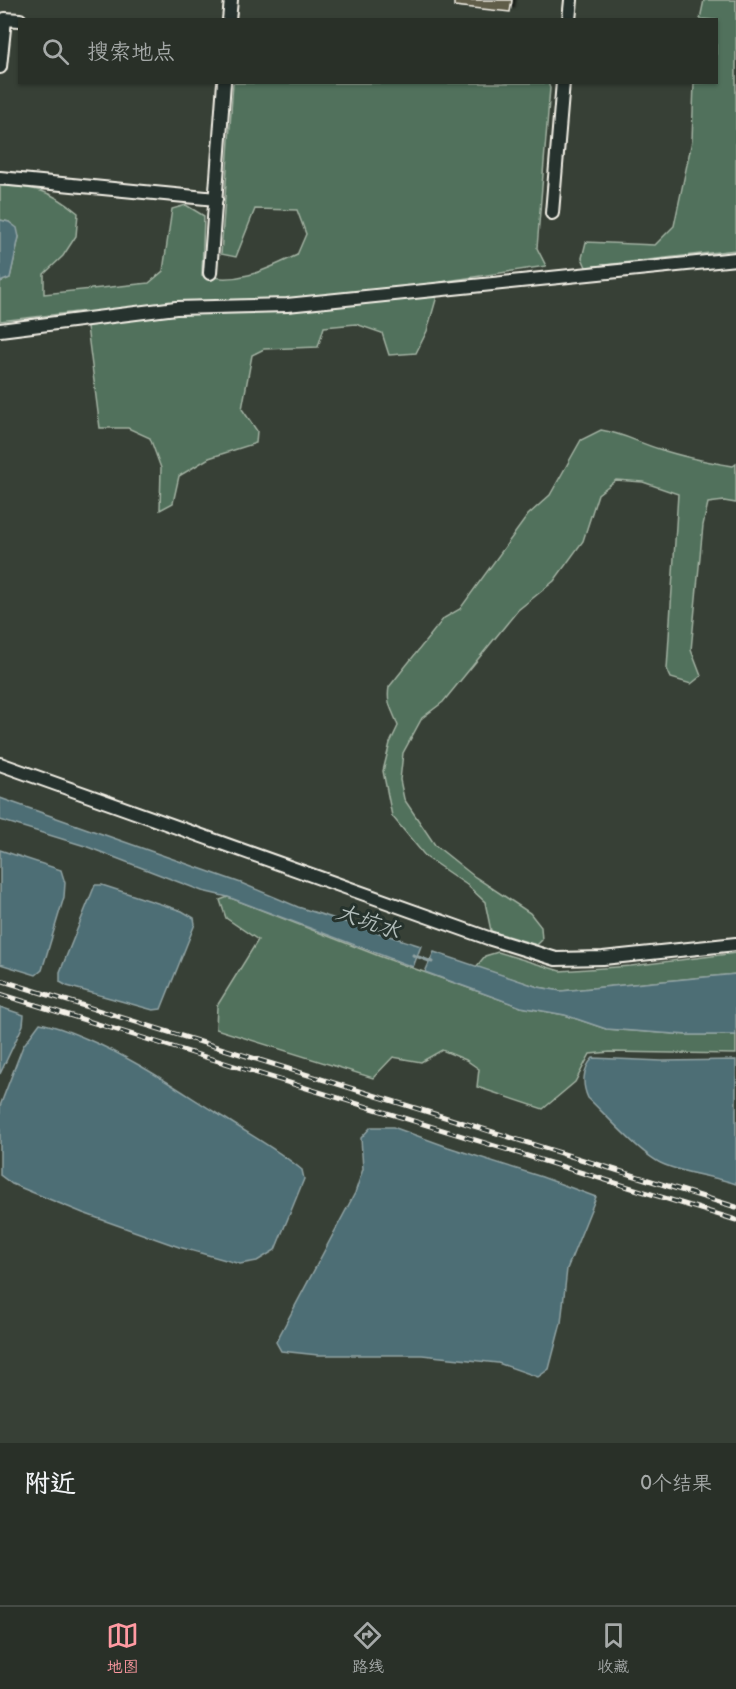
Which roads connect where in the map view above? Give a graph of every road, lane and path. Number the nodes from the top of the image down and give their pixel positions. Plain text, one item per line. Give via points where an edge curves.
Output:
1 (231, 0) edge
2 (571, 0) edge
3 (230, 18) edge
4 (569, 18) edge
5 (18, 20) edge
6 (0, 67) edge
7 (224, 84) edge
8 (563, 84) edge
9 (0, 178) edge
10 (216, 199) junction
11 (552, 213) dead end
12 (736, 259) edge
13 (210, 273) dead end
14 (0, 330) edge
15 (0, 764) edge
16 (736, 944) edge

1 - 3 street
2 - 4 street
5 - 6 street via 5,19
7 - 10 street
8 - 11 street
9 - 10 street
10 - 13 street
12 - 14 street via 287,305 176,308
15 - 16 street via 556,959

